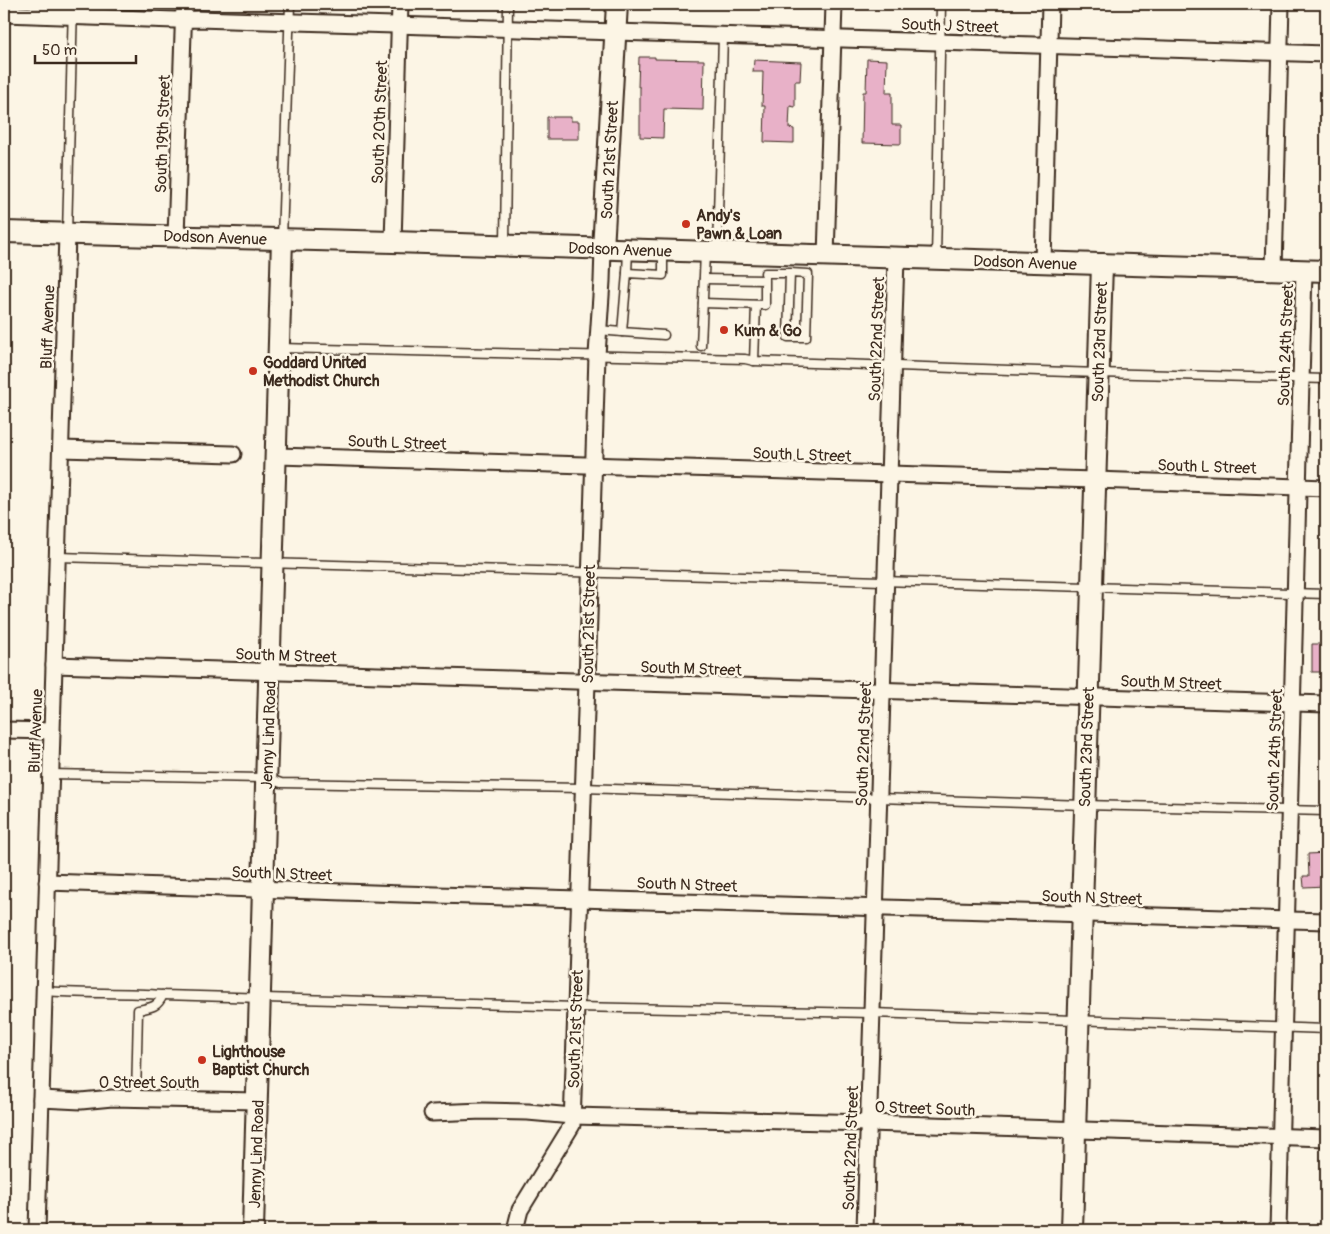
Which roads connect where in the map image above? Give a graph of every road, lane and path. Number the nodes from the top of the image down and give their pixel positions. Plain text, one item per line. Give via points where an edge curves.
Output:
1 (184, 4) edge
2 (290, 4) edge
3 (400, 4) edge
4 (508, 4) edge
5 (617, 4) edge
6 (834, 4) edge
7 (941, 4) edge
8 (1050, 4) edge
9 (1281, 4) edge
10 (72, 10) edge
11 (4, 14) edge
12 (184, 20) junction
13 (289, 22) junction
14 (399, 26) junction
15 (507, 30) junction
16 (616, 32) junction
17 (723, 36) junction
18 (832, 39) junction
19 (940, 43) junction
20 (1049, 46) junction
21 (1279, 53) junction
22 (1326, 54) edge
23 (4, 232) edge
24 (67, 234) junction
25 (176, 236) junction
26 (282, 239) junction
27 (393, 242) junction
28 (505, 246) junction
29 (603, 249) junction
30 (628, 250) junction
31 (663, 251) junction
32 (711, 252) junction
33 (826, 256) junction
34 (896, 258) junction
35 (936, 259) junction
36 (1043, 262) junction
37 (1102, 264) junction
38 (802, 265) junction
39 (765, 269) junction
40 (1274, 270) junction
41 (1304, 271) junction
42 (1326, 272) edge
43 (627, 273) junction
44 (790, 273) junction
45 (704, 279) junction
46 (703, 303) junction
47 (756, 305) junction
48 (598, 330) junction
49 (622, 332) junction
50 (664, 335) dead end
51 (702, 346) dead end
52 (279, 348) junction
53 (597, 355) junction
54 (754, 361) junction
55 (893, 366) junction
56 (1098, 373) junction
57 (1301, 378) junction
58 (1326, 379) edge
59 (61, 449) junction
60 (233, 454) dead end
61 (277, 456) junction
62 (593, 465) junction
63 (889, 474) junction
64 (1095, 480) junction
65 (1298, 487) junction
66 (1326, 488) edge
67 (58, 558) junction
68 (274, 563) junction
69 (590, 573) junction
70 (886, 580) junction
71 (1091, 587) junction
72 (1296, 593) junction
73 (1326, 594) edge
74 (54, 665) junction
75 (270, 672) junction
76 (587, 682) junction
77 (882, 691) junction
78 (1088, 696) junction
79 (1293, 703) junction
80 (1326, 704) edge
81 (4, 730) edge
82 (52, 731) junction
83 (50, 774) junction
84 (267, 778) junction
85 (583, 788) junction
86 (879, 798) junction
87 (1084, 805) junction
88 (1290, 810) junction
89 (1326, 811) edge
90 (47, 882) junction
91 (263, 889) junction
92 (579, 898) junction
93 (876, 908) junction
94 (1080, 914) junction
95 (1287, 920) junction
96 (1326, 921) edge
97 (44, 991) junction
98 (163, 995) junction
99 (260, 998) junction
100 (576, 1007) junction
101 (872, 1013) junction
102 (1077, 1021) junction
103 (1284, 1028) junction
104 (1326, 1029) edge
105 (41, 1099) junction
106 (136, 1099) junction
107 (257, 1101) junction
108 (432, 1113) dead end
109 (572, 1116) junction
110 (869, 1123) junction
111 (1074, 1130) junction
112 (1281, 1136) junction
113 (1326, 1138) edge
114 (37, 1230) edge
115 (253, 1230) edge
116 (515, 1230) edge
117 (865, 1230) edge
118 (1072, 1230) edge
119 (1278, 1230) edge

1 - 12 street, South 19th Street
2 - 13 lane
3 - 14 street, South 20th Street
4 - 15 lane
5 - 16 street, South 21st Street
6 - 18 street
7 - 19 lane
8 - 20 street
9 - 21 street, South 24th Street
10 - 11 street, South J Street
10 - 12 street, South J Street
10 - 24 lane
12 - 13 street, South J Street
12 - 25 street, South 19th Street
13 - 14 street, South J Street
13 - 26 lane
14 - 15 street, South J Street
14 - 27 street, South 20th Street
15 - 16 street, South J Street
15 - 28 lane
16 - 17 street, South J Street
16 - 29 street, South 21st Street
17 - 18 street, South J Street
17 - 32 lane
18 - 19 street, South J Street
18 - 33 street
19 - 20 street, South J Street
19 - 35 lane
20 - 21 street, South J Street
20 - 36 street
21 - 22 street, South J Street
21 - 40 street, South 24th Street
23 - 24 street, Dodson Avenue
24 - 25 street, Dodson Avenue
24 - 59 street, Bluff Avenue
25 - 26 street, Dodson Avenue
26 - 27 street, Dodson Avenue
26 - 52 street, Jenny Lind Road
27 - 28 street, Dodson Avenue
28 - 29 street, Dodson Avenue
29 - 30 street, Dodson Avenue
29 - 48 street, South 21st Street
30 - 31 street, Dodson Avenue
30 - 43 lane
31 - 32 street, Dodson Avenue
31 - 43 lane via 663,275
32 - 39 street, Dodson Avenue
32 - 45 lane
33 - 34 street, Dodson Avenue
33 - 38 street, Dodson Avenue
34 - 35 street, Dodson Avenue
34 - 55 street, South 22nd Street
35 - 36 street, Dodson Avenue
36 - 37 street, Dodson Avenue
37 - 40 street, Dodson Avenue
37 - 56 street, South 23rd Street
38 - 39 street, Dodson Avenue
38 - 44 lane
38 - 44 lane via 808,274 806,338 788,337
39 - 44 lane
39 - 45 lane
39 - 47 lane via 765,305
40 - 41 street, Dodson Avenue
41 - 42 street, Dodson Avenue
41 - 57 street, South 24th Street
43 - 49 lane
45 - 46 lane
46 - 47 lane
46 - 51 lane
47 - 54 lane
48 - 49 lane
48 - 53 street, South 21st Street
49 - 50 lane
52 - 53 lane
52 - 61 street, Jenny Lind Road
53 - 54 lane
53 - 62 street, South 21st Street
54 - 55 lane
55 - 56 lane
55 - 63 street, South 22nd Street
56 - 57 lane
56 - 64 street, South 23rd Street
57 - 58 lane
57 - 65 street, South 24th Street
59 - 60 street
59 - 67 street, Bluff Avenue
61 - 62 street, South L Street
61 - 68 street, Jenny Lind Road
62 - 63 street, South L Street
62 - 69 street, South 21st Street
63 - 64 street, South L Street
63 - 70 street, South 22nd Street
64 - 65 street, South L Street
64 - 71 street, South 23rd Street
65 - 66 street, South L Street
65 - 72 street, South 24th Street
67 - 68 lane
67 - 74 street, Bluff Avenue
68 - 69 lane
68 - 75 street, Jenny Lind Road
69 - 70 lane
69 - 76 street, South 21st Street
70 - 71 lane
70 - 77 street, South 22nd Street
71 - 72 lane
71 - 78 street, South 23rd Street
72 - 73 lane
72 - 79 street, South 24th Street
74 - 75 street, South M Street
74 - 82 street, Bluff Avenue
75 - 76 street, South M Street
75 - 84 street, Jenny Lind Road
76 - 77 street, South M Street
76 - 85 street, South 21st Street
77 - 78 street, South M Street
77 - 86 street, South 22nd Street
78 - 79 street, South M Street
78 - 87 street, South 23rd Street
79 - 80 street, South M Street
79 - 88 street, South 24th Street
81 - 82 street
82 - 83 street, Bluff Avenue
83 - 84 lane
83 - 90 street, Bluff Avenue
84 - 85 lane via 281,783
84 - 91 street, Jenny Lind Road
85 - 86 lane
85 - 92 street, South 21st Street
86 - 87 lane
86 - 93 street, South 22nd Street
87 - 88 lane
87 - 94 street, South 23rd Street
88 - 89 lane
88 - 95 street, South 24th Street
90 - 91 street, South N Street
90 - 97 street, Bluff Avenue
91 - 92 street, South N Street
91 - 99 street, Jenny Lind Road
92 - 93 street, South N Street
92 - 100 street, South 21st Street
93 - 94 street, South N Street
93 - 101 street, South 22nd Street
94 - 95 street, South N Street
94 - 102 street, South 23rd Street
95 - 96 street, South N Street
95 - 103 street, South 24th Street
97 - 98 lane
97 - 105 street, Bluff Avenue
98 - 99 lane
98 - 106 lane via 155,1006 138,1010
99 - 100 lane
99 - 107 street, Jenny Lind Road
100 - 101 lane
100 - 109 street, South 21st Street
101 - 102 lane
101 - 110 street, South 22nd Street
102 - 103 lane
102 - 111 street, South 23rd Street
103 - 104 lane
103 - 112 street, South 24th Street
105 - 106 street, O Street South
105 - 114 street, Bluff Avenue
106 - 107 street, O Street South
107 - 115 street, Jenny Lind Road
108 - 109 street, O Street South via 483,1111
109 - 110 street, O Street South
109 - 116 street, South 21st Street via 572,1125 520,1210
110 - 111 street, O Street South
110 - 117 street, South 22nd Street
111 - 112 street, O Street South
111 - 118 street, South 23rd Street
112 - 113 street, O Street South
112 - 119 street, South 24th Street

